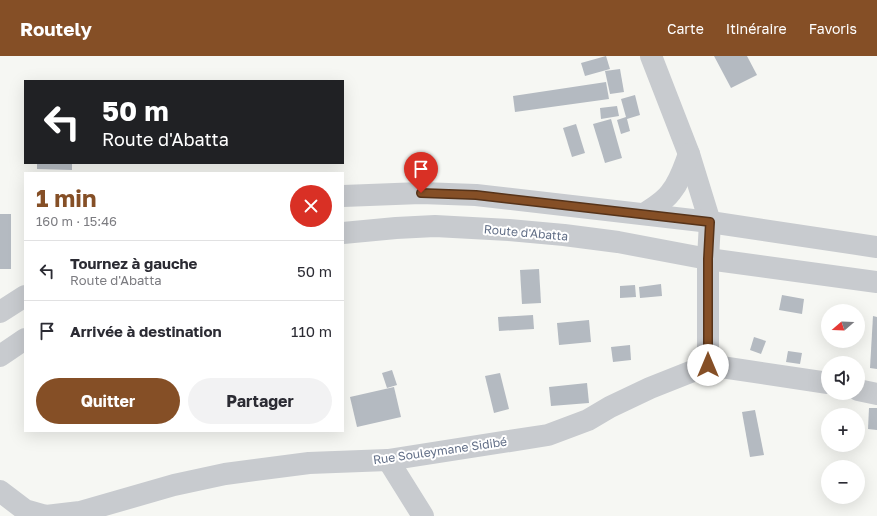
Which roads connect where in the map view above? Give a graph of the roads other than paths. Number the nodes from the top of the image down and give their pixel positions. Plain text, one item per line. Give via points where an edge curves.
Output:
1 (651, 56) edge
2 (689, 154) junction
3 (344, 196) edge
4 (644, 214) junction
5 (710, 222) junction
6 (344, 233) edge
7 (877, 247) edge
8 (708, 259) junction
9 (877, 282) edge
10 (24, 297) edge
11 (0, 312) edge
12 (24, 340) edge
13 (0, 356) edge
14 (708, 365) junction
15 (821, 383) edge
16 (865, 391) edge
17 (877, 394) edge
18 (388, 460) junction
19 (0, 491) edge
20 (46, 516) edge
21 (423, 516) edge

1 - 2 street
2 - 4 street via 671,193
2 - 5 street
3 - 4 street via 421,193 476,195
4 - 5 street
5 - 7 street
5 - 8 street
6 - 8 street, Route d'Abatta via 435,226 509,230 618,242
8 - 9 street, Route d'Abatta
8 - 14 street
10 - 11 street
12 - 13 street
14 - 15 street
14 - 18 street, Rue Souleymane Sidibé via 650,388 588,420 548,435
16 - 17 street
18 - 20 street, Rue Souleymane Sidibé via 309,463 226,474 174,485 80,512
18 - 21 street
19 - 20 street, Rue Souleymane Sidibé via 25,510

